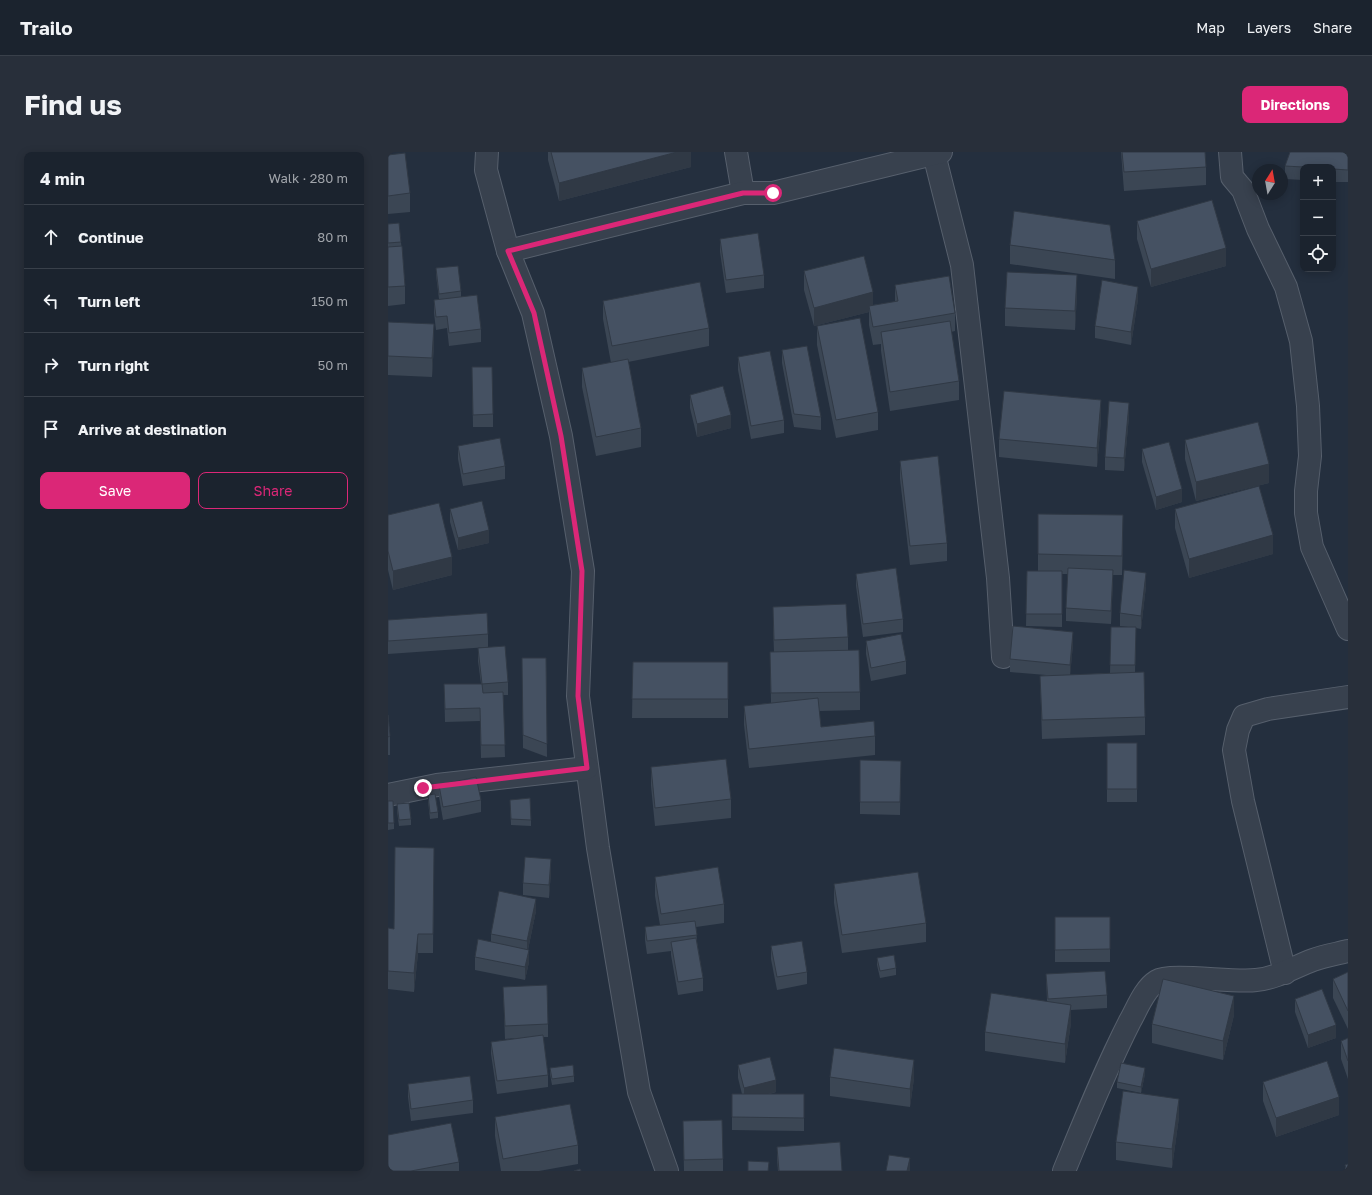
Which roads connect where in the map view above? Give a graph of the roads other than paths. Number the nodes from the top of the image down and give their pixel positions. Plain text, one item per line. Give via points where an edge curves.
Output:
1 (487, 152) edge
2 (736, 152) edge
3 (1230, 152) edge
4 (937, 153) edge
5 (743, 193) junction
6 (508, 251) junction
7 (1348, 628) edge
8 (1002, 657) dead end
9 (1348, 696) edge
10 (587, 768) junction
11 (388, 795) edge
12 (1348, 950) edge
13 (1285, 973) junction
14 (667, 1171) edge
15 (1064, 1171) edge

1 - 6 street via 486,170
2 - 5 street
3 - 7 street via 1232,177 1243,190 1258,229 1286,287 1301,341 1310,456 1306,513 1312,547
4 - 5 street via 773,193
4 - 8 street via 962,265 998,578
5 - 6 street
6 - 10 street via 534,313 561,436 581,563 578,696
9 - 13 street via 1268,709 1244,716 1238,730 1234,750 1243,801
10 - 11 street via 438,785
10 - 14 street via 639,1092
12 - 13 street via 1313,960
13 - 15 street via 1256,980 1169,978 1157,981 1149,988 1108,1065

